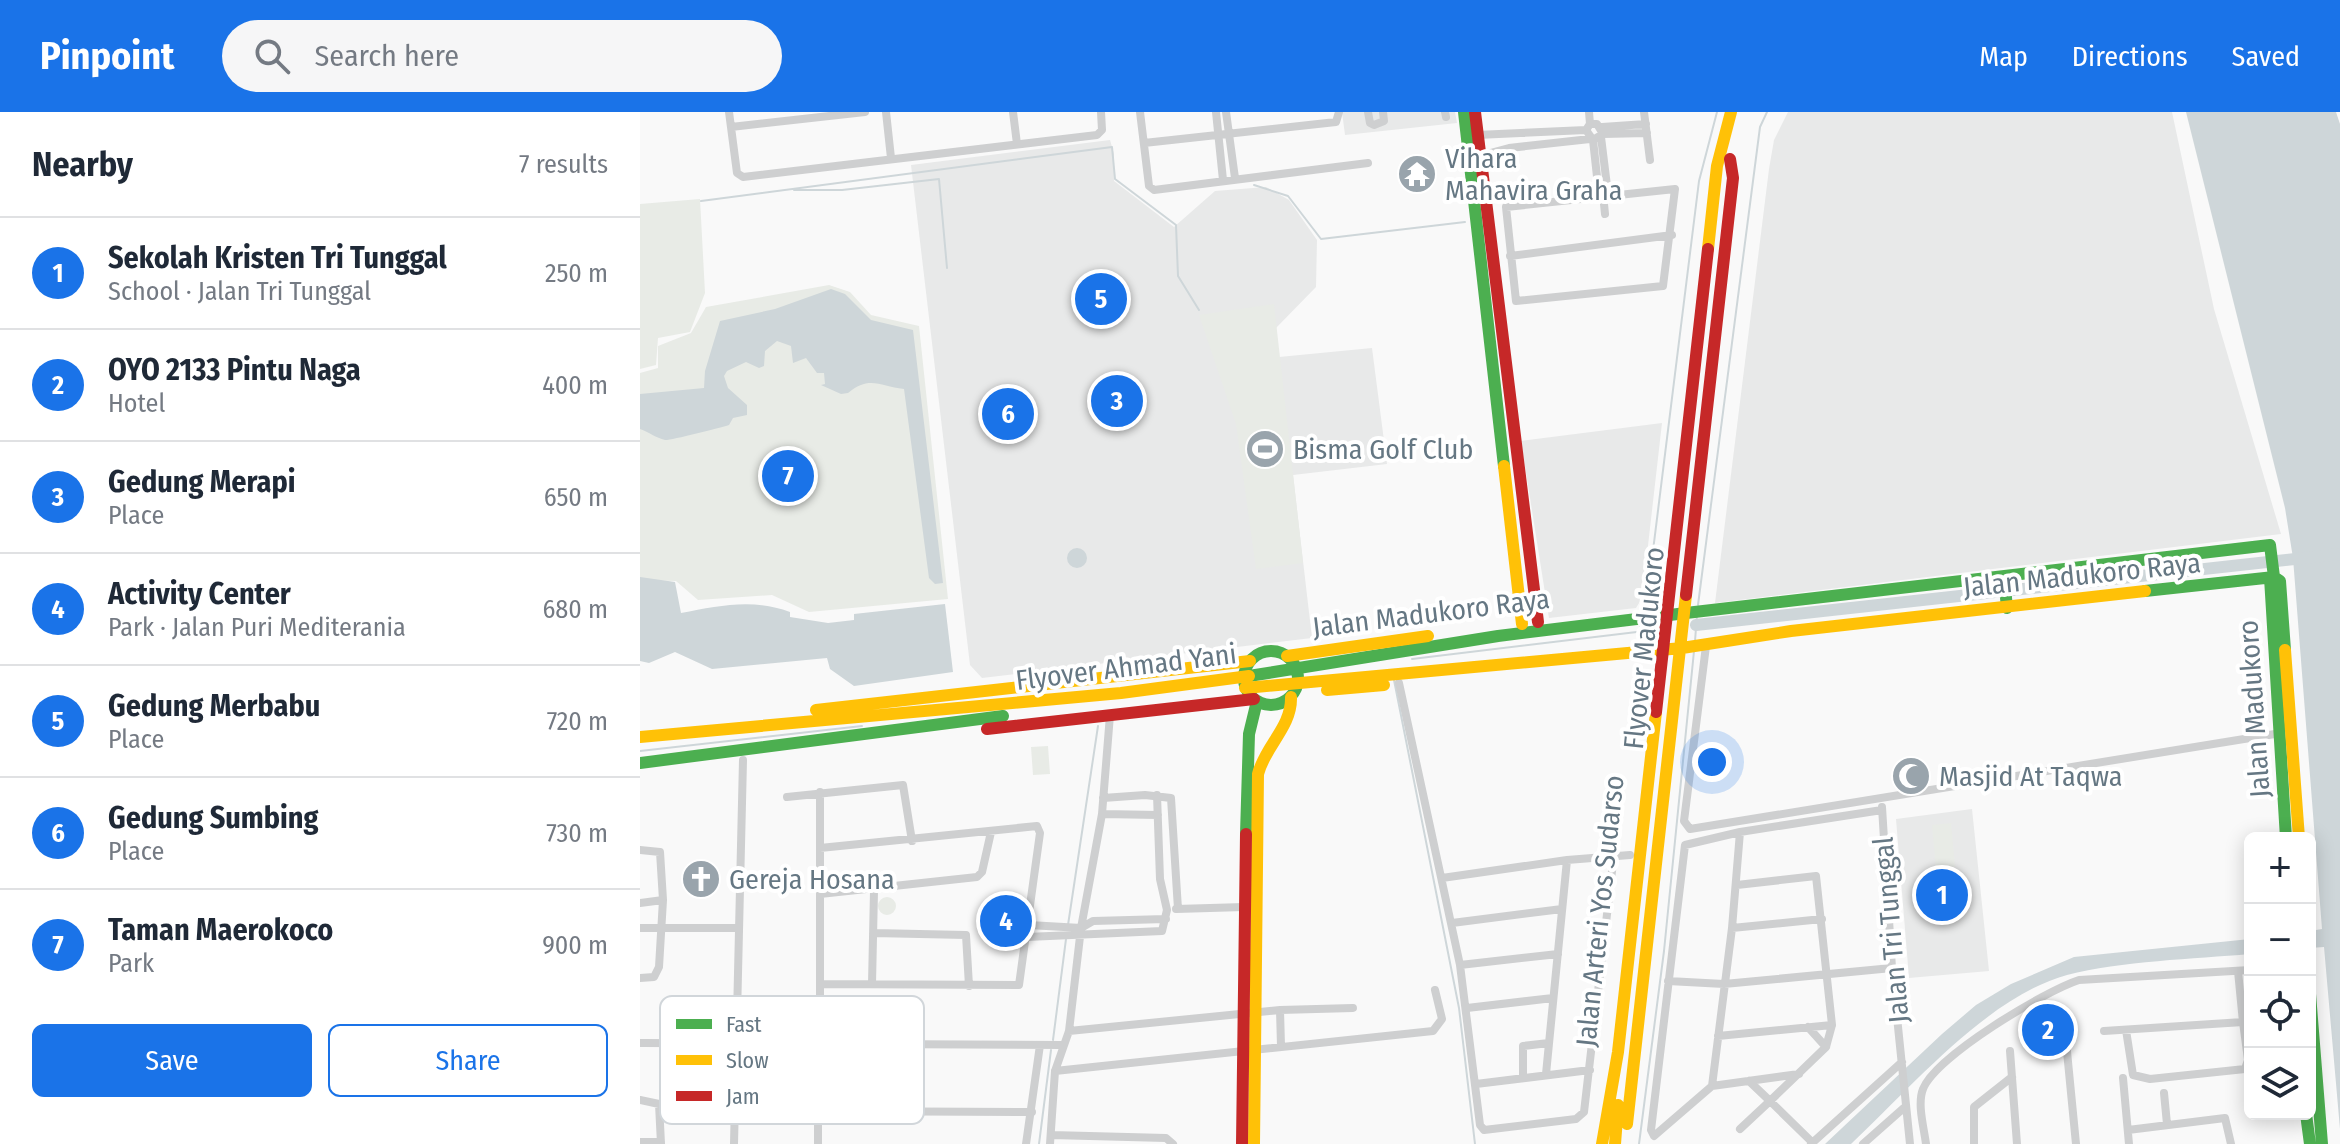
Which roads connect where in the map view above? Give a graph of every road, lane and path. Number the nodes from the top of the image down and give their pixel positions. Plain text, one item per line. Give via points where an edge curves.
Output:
1 (729, 112) edge
2 (865, 112) edge
3 (886, 112) edge
4 (1013, 112) edge
5 (1101, 112) edge
6 (1140, 112) edge
7 (1216, 112) edge
8 (1226, 112) edge
9 (1339, 112) edge
10 (1368, 112) edge
11 (1383, 112) edge
12 (1464, 112) edge
13 (1475, 112) edge
14 (1589, 112) edge
15 (1597, 112) edge
16 (1644, 112) edge
17 (1731, 112) edge
18 (1742, 112) edge
19 (731, 127) junction
20 (1646, 128) junction
21 (1595, 132) junction
22 (1228, 133) junction
23 (1218, 134) junction
24 (1477, 135) junction
25 (1527, 135) junction
26 (1505, 136) junction
27 (1144, 143) junction
28 (1017, 144) junction
29 (1528, 146) junction
30 (1507, 149) junction
31 (1479, 156) junction
32 (891, 158) junction
33 (1730, 159) junction
34 (1650, 160) dead end
35 (1368, 163) dead end
36 (1717, 166) junction
37 (1235, 178) junction
38 (1223, 180) junction
39 (1603, 194) junction
40 (1605, 214) dead end
41 (1672, 235) junction
42 (1510, 256) junction
43 (1675, 571) junction
44 (2273, 576) junction
45 (2005, 580) junction
46 (2007, 604) junction
47 (1690, 612) junction
48 (1657, 617) junction
49 (1630, 620) junction
50 (1538, 622) junction
51 (1522, 624) junction
52 (1498, 636) joint
53 (1696, 646) junction
54 (1653, 650) junction
55 (1632, 652) junction
56 (1287, 656) junction
57 (1250, 661) junction
58 (1501, 662) joint
59 (1108, 684) junction
60 (1393, 684) junction
61 (1294, 692) junction
62 (1253, 697) junction
63 (971, 699) junction
64 (1108, 712) junction
65 (974, 726) junction
66 (640, 730) edge
67 (2286, 733) junction
68 (640, 737) edge
69 (743, 760) junction
70 (640, 763) edge
71 (640, 771) edge
72 (820, 792) junction
73 (1157, 795) junction
74 (787, 797) dead end
75 (1103, 798) junction
76 (1881, 799) junction
77 (1882, 810) junction
78 (1102, 814) junction
79 (1158, 815) junction
80 (991, 832) junction
81 (1740, 832) junction
82 (2286, 832) edge
83 (2298, 832) edge
84 (912, 841) junction
85 (1173, 842) junction
86 (1157, 843) junction
87 (820, 848) junction
88 (640, 850) edge
89 (1614, 854) junction
90 (1630, 855) junction
91 (1567, 860) junction
92 (1442, 878) junction
93 (1737, 885) junction
94 (874, 891) junction
95 (820, 894) junction
96 (663, 900) junction
97 (640, 903) edge
98 (1244, 907) junction
99 (1178, 909) junction
100 (1562, 909) junction
101 (1166, 914) junction
102 (1822, 919) junction
103 (1452, 923) junction
104 (1029, 925) junction
105 (640, 928) edge
106 (739, 928) junction
107 (1732, 928) junction
108 (662, 929) junction
109 (1070, 932) junction
110 (873, 933) junction
111 (1027, 937) junction
112 (1558, 954) junction
113 (1460, 965) junction
114 (1892, 968) junction
115 (2244, 970) edge
116 (2238, 971) junction
117 (1827, 974) junction
118 (640, 978) edge
119 (1668, 981) junction
120 (820, 984) junction
121 (872, 984) junction
122 (1724, 984) junction
123 (969, 986) junction
124 (1435, 990) dead end
125 (738, 996) edge
126 (820, 996) edge
127 (1553, 998) junction
128 (1353, 1008) dead end
129 (1467, 1008) junction
130 (1280, 1010) junction
131 (1248, 1014) junction
132 (2243, 1022) junction
133 (1832, 1025) junction
134 (1808, 1027) junction
135 (2126, 1030) junction
136 (1069, 1031) junction
137 (2065, 1031) dead end
138 (2104, 1031) dead end
139 (1718, 1036) junction
140 (640, 1043) edge
141 (660, 1043) edge
142 (924, 1043) edge
143 (1549, 1043) junction
144 (1049, 1044) junction
145 (1281, 1046) junction
146 (1826, 1047) junction
147 (2314, 1048) edge
148 (1248, 1050) junction
149 (2010, 1051) dead end
150 (1902, 1064) junction
151 (1590, 1070) junction
152 (1055, 1071) junction
153 (1800, 1073) junction
154 (1546, 1074) junction
155 (1523, 1077) junction
156 (2012, 1077) junction
157 (2123, 1078) dead end
158 (1749, 1081) junction
159 (1476, 1084) junction
160 (1712, 1086) junction
161 (2164, 1093) dead end
162 (640, 1100) edge
163 (1770, 1101) junction
164 (1906, 1101) junction
165 (924, 1111) edge
166 (1032, 1112) junction
167 (1249, 1112) junction
168 (2307, 1120) edge
169 (660, 1124) edge
170 (735, 1124) edge
171 (2167, 1124) junction
172 (1740, 1129) dead end
173 (2128, 1130) junction
174 (1051, 1140) edge
175 (640, 1142) edge
176 (661, 1143) edge
177 (1609, 1143) edge
178 (1812, 1143) edge
179 (734, 1144) edge
180 (1026, 1144) edge
181 (1173, 1144) edge
182 (1242, 1144) edge
183 (1254, 1144) edge
184 (1863, 1144) edge
185 (1910, 1144) edge
186 (1926, 1144) edge
187 (1974, 1144) edge
188 (2017, 1144) edge
189 (2076, 1144) edge
190 (2129, 1144) edge
191 (2231, 1144) edge
192 (2310, 1144) edge
193 (2322, 1144) edge

1 - 19 street
2 - 19 street
3 - 32 street
4 - 28 street
5 - 28 street via 1102,130 1097,135
6 - 27 street
7 - 23 street
8 - 22 street
9 - 22 street via 1336,122
10 - 11 street via 1374,125 1384,121
12 - 51 main road
13 - 24 main road
14 - 21 street
15 - 21 street
16 - 20 street
17 - 36 main road
18 - 33 main road, Flyover Madukoro
19 - 32 street via 739,176
20 - 21 street
20 - 34 street
21 - 25 street
21 - 29 street
21 - 39 street
22 - 23 street
22 - 37 street
23 - 27 street
23 - 38 street
24 - 26 street
24 - 31 main road
25 - 26 street
25 - 29 street
26 - 30 street
27 - 38 street via 1153,189
28 - 32 street
29 - 30 street
30 - 31 street
31 - 50 main road
33 - 43 main road, Flyover Madukoro via 1720,198
33 - 47 main road via 1733,178
35 - 37 street
36 - 43 main road, Flyover Madukoro
36 - 48 main road, Jalan Arteri Yos Sudarso via 1709,175 1695,278
37 - 38 street
39 - 40 street
39 - 41 street via 1675,189
39 - 42 street via 1506,207
41 - 42 street
41 - 42 street via 1666,283 1661,287 1517,302
43 - 177 main road, Flyover Madukoro
44 - 45 main road, Jalan Madukoro Raya via 2270,545
44 - 46 main road, Jalan Madukoro Raya
44 - 67 main road via 2280,581
45 - 46 main road
45 - 47 main road, Jalan Madukoro Raya
46 - 53 main road, Jalan Madukoro Raya
47 - 48 main road, Jalan Madukoro Raya
47 - 53 main road
48 - 49 main road, Jalan Madukoro Raya
48 - 54 main road, Jalan Arteri Yos Sudarso
49 - 50 main road, Jalan Madukoro Raya via 1608,616
49 - 52 main road, Jalan Madukoro Raya
50 - 51 main road, Jalan Madukoro Raya
51 - 56 main road, Jalan Madukoro Raya
52 - 68 main road, Flyover Ahmad Yani via 1121,693
53 - 54 main road, Jalan Madukoro Raya
53 - 76 street via 1687,828
53 - 177 main road via 1627,1127
54 - 55 main road, Jalan Madukoro Raya
54 - 90 main road, Jalan Arteri Yos Sudarso
55 - 58 main road, Jalan Madukoro Raya
55 - 60 main road, Jalan Madukoro Raya
56 - 57 main road via 1269,651
56 - 61 main road via 1297,669
57 - 59 main road
57 - 62 main road via 1244,674
58 - 70 main road, Flyover Ahmad Yani via 1200,692
59 - 63 main road
59 - 64 main road
60 - 61 main road, Jalan Madukoro Raya
60 - 92 street
61 - 62 main road via 1275,705
61 - 131 main road via 1289,719 1260,761
62 - 64 main road
62 - 98 main road
63 - 65 main road
63 - 66 main road
64 - 65 main road
64 - 75 street
65 - 69 main road
67 - 76 street
67 - 82 main road, Jalan Madukoro
67 - 83 main road
69 - 71 main road
69 - 106 street
72 - 74 street
72 - 84 street via 903,785
72 - 87 street
73 - 75 street
73 - 79 street
73 - 85 street via 1171,798
75 - 78 street
76 - 77 street, Jalan Tri Tunggal
77 - 81 street
77 - 114 street, Jalan Tri Tunggal
78 - 79 street
78 - 109 street
79 - 86 street
80 - 84 street
80 - 94 street via 979,876
80 - 104 street via 1040,829
81 - 93 street
81 - 119 street via 1684,847
84 - 87 street
85 - 86 street
85 - 99 street
86 - 101 street
87 - 95 street
88 - 96 street via 660,852
89 - 90 street
89 - 91 street
89 - 151 street
90 - 177 main road, Jalan Arteri Yos Sudarso via 1600,1127
91 - 92 street
91 - 100 street
92 - 103 street
93 - 102 street via 1815,875
93 - 107 street
94 - 95 street
94 - 110 street
95 - 120 street
96 - 97 street
96 - 108 street
98 - 99 street
98 - 131 main road
99 - 101 street
100 - 103 street
100 - 112 street
101 - 109 street via 1093,921
101 - 109 street via 1164,929 1157,933
102 - 107 street
102 - 117 street
103 - 113 street
104 - 109 street
104 - 111 street
105 - 108 street
106 - 108 street
106 - 125 street
107 - 122 street
108 - 118 street via 657,974
109 - 111 street
109 - 136 street
110 - 121 street
110 - 123 street via 967,935
111 - 123 street via 1019,985
112 - 113 street
112 - 127 street
113 - 129 street
114 - 117 street
114 - 150 street, Jalan Tri Tunggal
115 - 116 street
116 - 132 street
116 - 186 street via 2079,980 2055,988 1977,1039 1927,1081 1921,1096
117 - 122 street
117 - 133 street
119 - 122 street
119 - 160 street via 1653,1135
120 - 121 street
120 - 126 street
121 - 123 street
122 - 139 street
124 - 145 street via 1442,1019 1436,1030
127 - 129 street
127 - 143 street
128 - 130 street
129 - 159 street
130 - 131 street
130 - 145 street
131 - 136 street
131 - 148 main road
132 - 135 street
132 - 135 street via 2245,1069 2150,1079 2133,1075
133 - 134 street
133 - 146 street
134 - 139 street
134 - 146 street
135 - 138 street
136 - 144 street
137 - 189 street
139 - 160 street
140 - 141 street
142 - 144 street
143 - 154 street
143 - 155 street via 1523,1046
144 - 152 street
144 - 166 street
145 - 148 street
146 - 153 street
147 - 193 main road
148 - 152 street
148 - 167 main road
149 - 156 street
150 - 164 street, Jalan Tri Tunggal
150 - 178 street
151 - 154 street
151 - 159 street via 1587,1107 1579,1118 1494,1131 1480,1125
152 - 174 street
153 - 158 street
153 - 163 street
154 - 155 street
155 - 159 street
156 - 187 street via 1975,1104
156 - 188 street
157 - 173 street
158 - 160 street
158 - 163 street
161 - 171 street
162 - 169 street via 659,1104
163 - 172 street
163 - 178 street
164 - 184 street
164 - 185 street
165 - 166 street
166 - 180 street
167 - 182 main road
167 - 183 main road
168 - 192 main road
170 - 179 street
171 - 173 street
171 - 191 street via 2225,1118
173 - 190 street
174 - 181 street via 1169,1138
175 - 176 street

